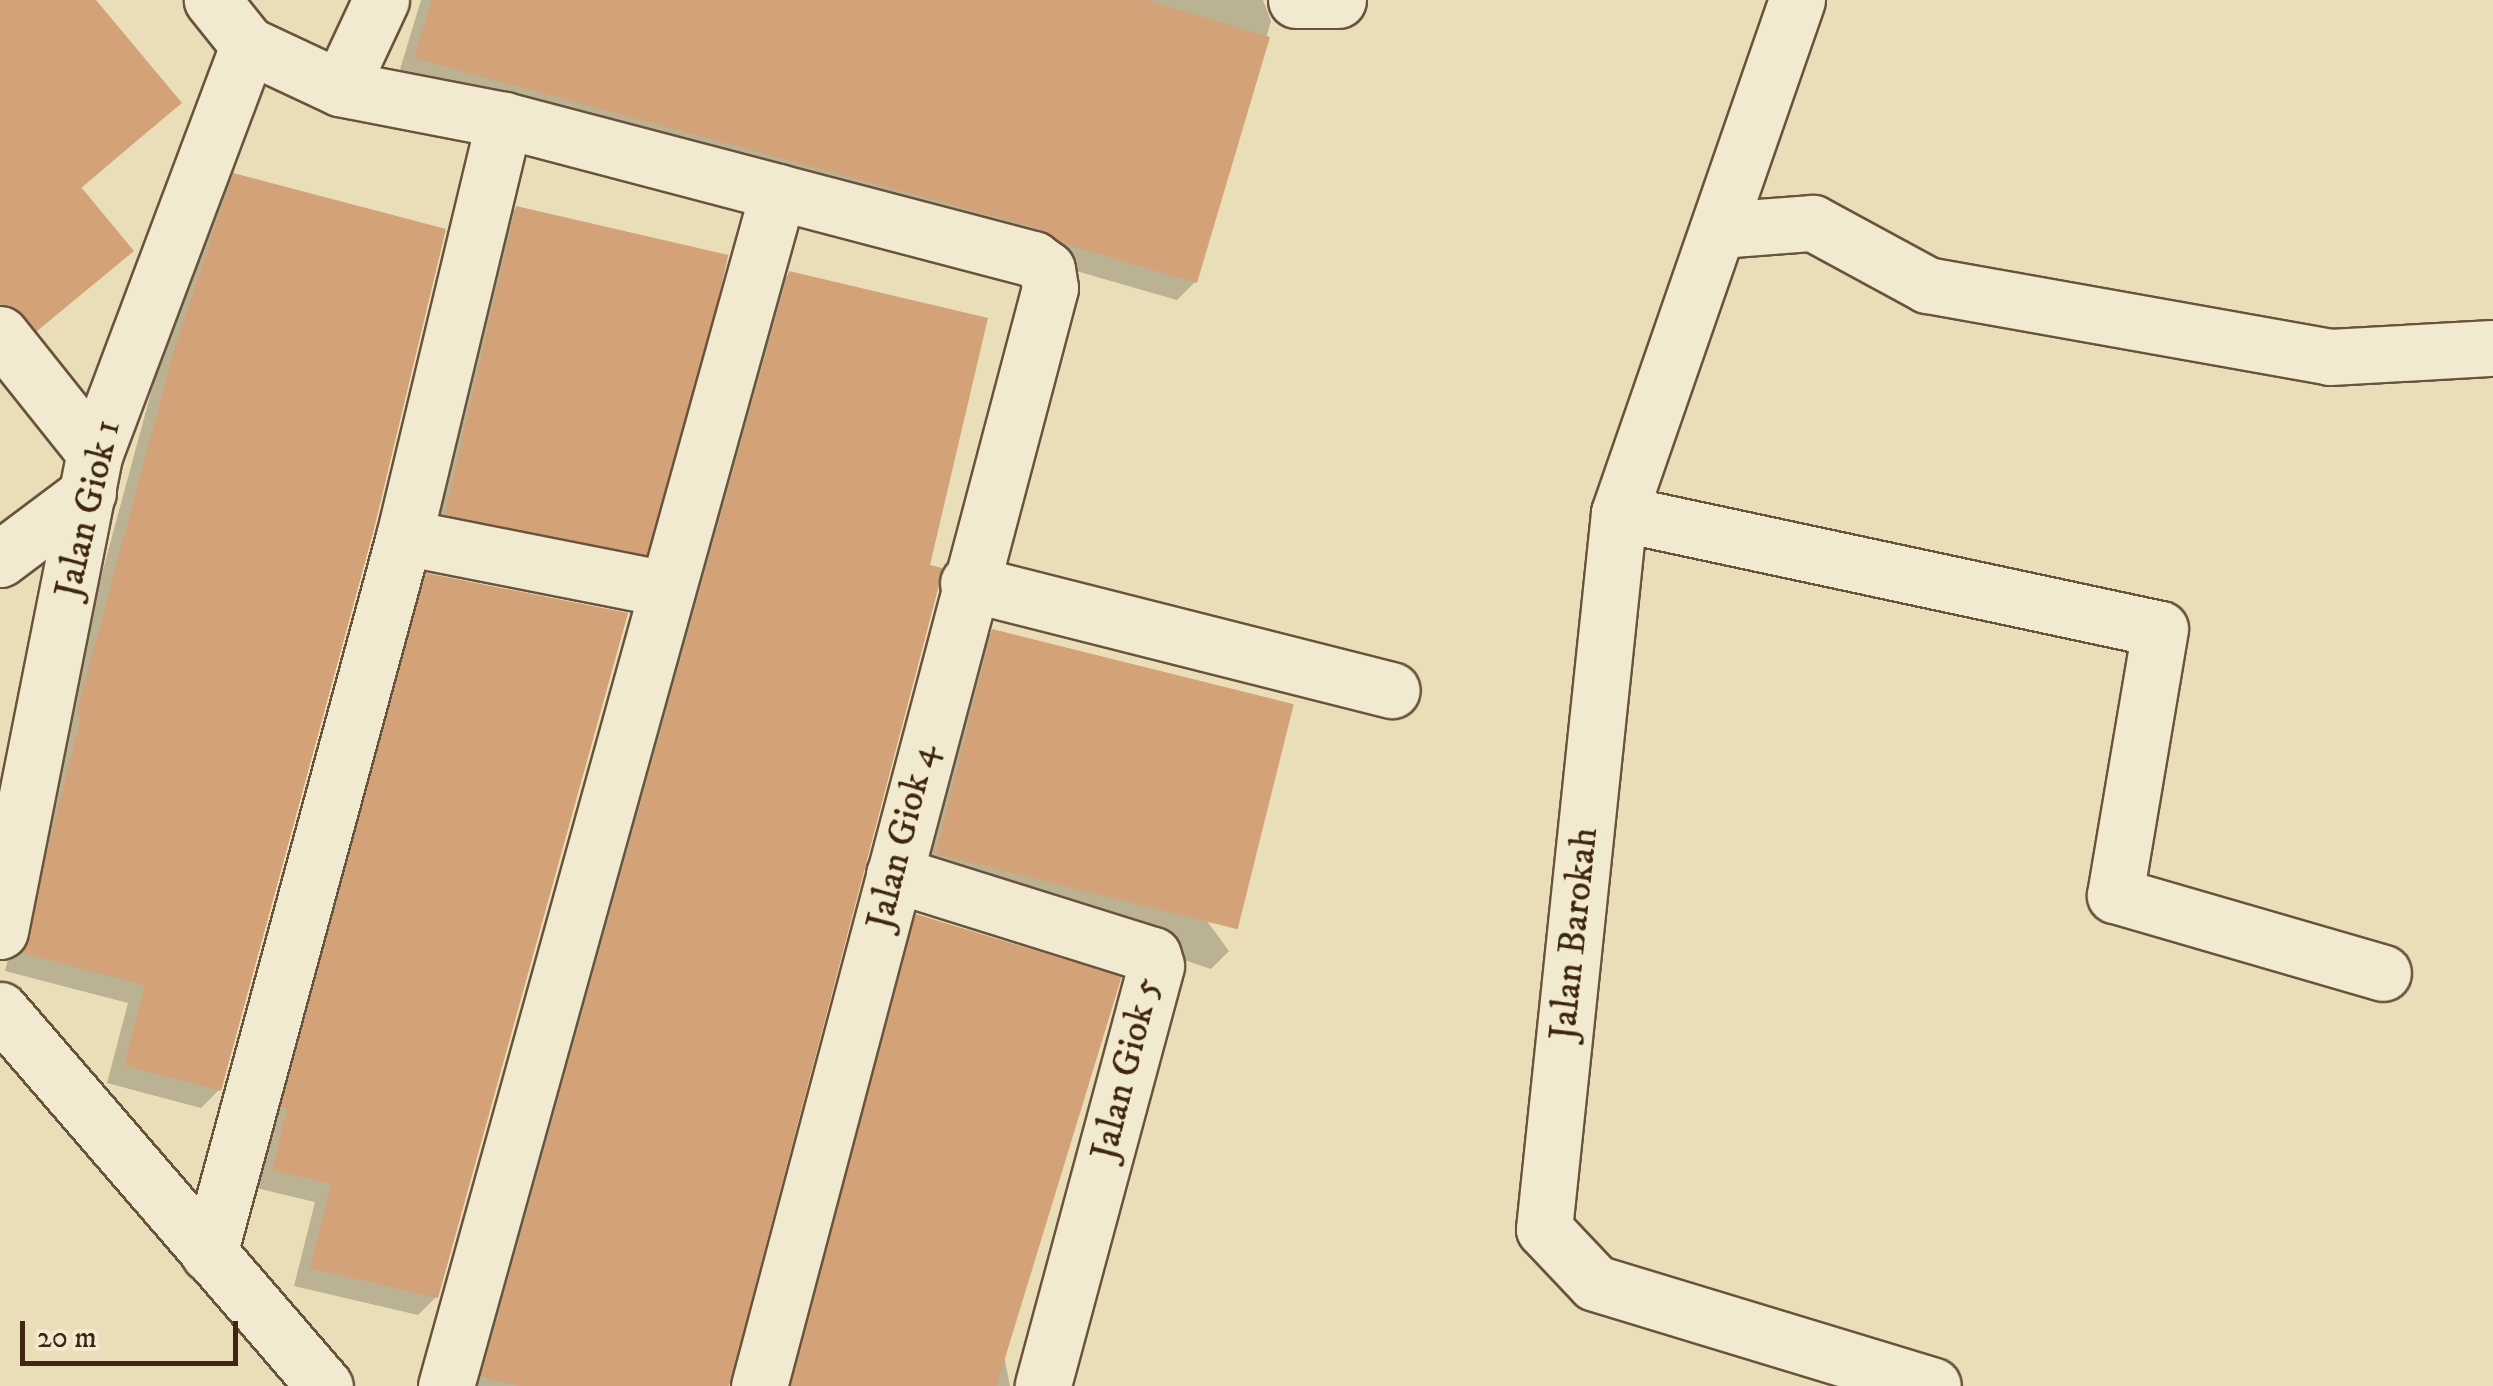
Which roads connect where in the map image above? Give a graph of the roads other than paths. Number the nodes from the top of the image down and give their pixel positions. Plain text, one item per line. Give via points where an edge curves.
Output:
1 (212, 0) edge
2 (381, 0) edge
3 (1296, 0) edge
4 (1338, 0) edge
5 (1796, 0) edge
6 (248, 45) junction
7 (340, 88) junction
8 (504, 120) junction
9 (778, 192) junction
10 (1719, 230) junction
11 (0, 334) edge
12 (2493, 348) edge
13 (91, 473) junction
14 (1619, 513) junction
15 (404, 536) junction
16 (0, 559) edge
17 (968, 583) junction
18 (667, 589) junction
19 (1392, 690) dead end
20 (894, 874) junction
21 (0, 931) edge
22 (2383, 973) dead end
23 (0, 1010) edge
24 (208, 1254) junction
25 (325, 1386) edge
26 (446, 1386) edge
27 (759, 1386) edge
28 (1044, 1386) edge
29 (1932, 1386) edge

1 - 6 street
2 - 7 street
3 - 4 street
5 - 10 street, Jalan Barokah
6 - 7 street
6 - 13 street, Jalan Giok 1
7 - 8 street
8 - 9 street
8 - 15 street
9 - 17 street, Jalan Giok 4 via 1033,259 1047,269 1050,288
9 - 18 street
10 - 12 street via 1813,223 1927,286 2330,357
10 - 14 street, Jalan Barokah
11 - 13 street
13 - 16 street
13 - 21 street, Jalan Giok 1
14 - 22 street via 2160,629 2115,895
14 - 29 street, Jalan Barokah via 1544,1229 1596,1283
15 - 18 street
15 - 24 street
17 - 19 street
17 - 20 street, Jalan Giok 4
18 - 26 street
20 - 27 street, Jalan Giok 4
20 - 28 street, Jalan Giok 5 via 1153,955 1156,966
23 - 24 street
24 - 25 street

